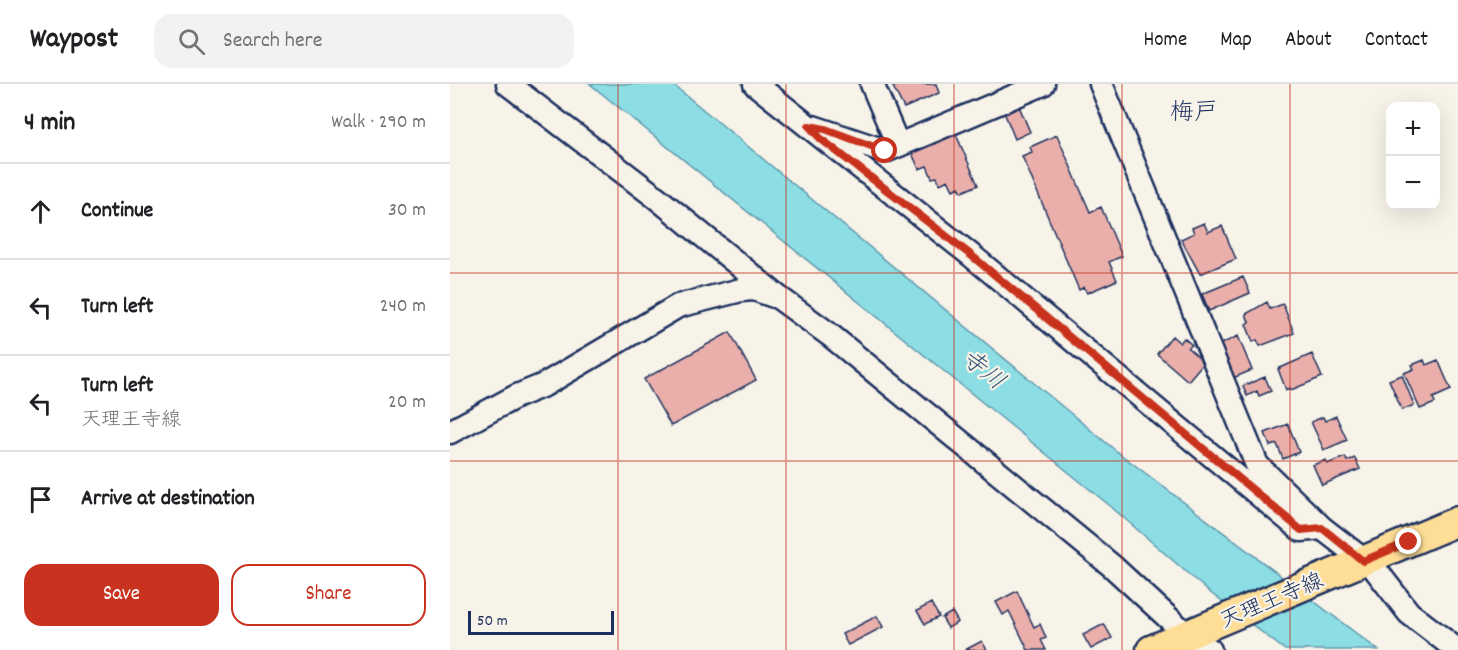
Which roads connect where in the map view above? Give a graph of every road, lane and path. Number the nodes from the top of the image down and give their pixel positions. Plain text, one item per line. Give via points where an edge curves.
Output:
1 (508, 84) edge
2 (755, 84) edge
3 (872, 84) edge
4 (1043, 84) edge
5 (1101, 84) edge
6 (999, 92) edge
7 (809, 126) junction
8 (898, 145) junction
9 (778, 297) junction
10 (450, 432) edge
11 (1458, 521) edge
12 (1322, 528) junction
13 (1363, 561) junction
14 (1198, 643) edge
15 (1151, 650) edge
16 (1457, 650) edge

1 - 9 street
2 - 7 street
3 - 8 street
4 - 6 street
5 - 12 street via 1257,465
6 - 8 street
7 - 8 street via 885,151
7 - 12 street via 1301,530
9 - 10 street via 754,289 741,290 678,306 544,385
9 - 14 street via 1103,558
11 - 13 main road, 天理王寺線
12 - 13 street
13 - 14 main road, 天理王寺線
13 - 16 street via 1375,569 1409,613
14 - 15 main road, 天理王寺線

